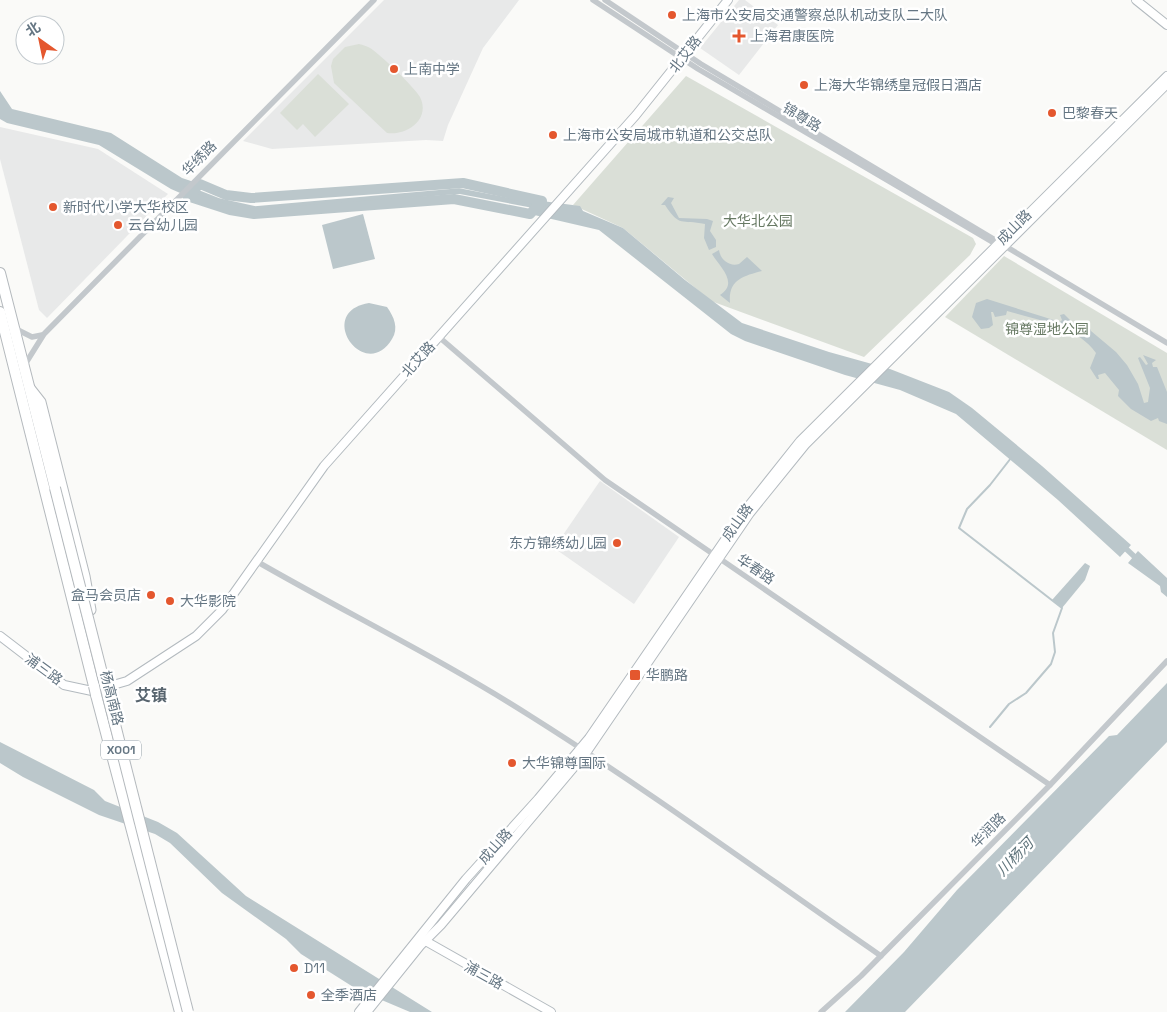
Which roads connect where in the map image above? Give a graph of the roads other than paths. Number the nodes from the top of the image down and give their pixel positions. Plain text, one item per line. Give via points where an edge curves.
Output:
1 (374, 0) edge
2 (593, 0) edge
3 (605, 0) edge
4 (728, 0) edge
5 (1136, 0) edge
6 (1167, 24) edge
7 (683, 56) junction
8 (1167, 76) edge
9 (1167, 84) edge
10 (999, 244) junction
11 (0, 273) edge
12 (1, 317) edge
13 (14, 328) junction
14 (44, 334) junction
15 (439, 337) junction
16 (1167, 343) edge
17 (24, 366) junction
18 (24, 387) junction
19 (50, 489) junction
20 (716, 557) junction
21 (256, 561) junction
22 (0, 636) edge
23 (1167, 661) edge
24 (109, 687) junction
25 (92, 691) junction
26 (583, 751) junction
27 (1050, 785) junction
28 (422, 939) junction
29 (881, 956) junction
30 (370, 1003) junction
31 (178, 1012) edge
32 (188, 1012) edge
33 (192, 1012) edge
34 (359, 1012) edge
35 (367, 1012) edge
36 (551, 1012) edge
37 (822, 1012) edge

1 - 14 street, 华绣路
2 - 7 street, 锦尊路
3 - 7 street, 锦尊路
4 - 7 main road, 北艾路
5 - 6 main road
7 - 10 street, 锦尊路
7 - 15 main road, 北艾路 via 636,115
8 - 10 main road, 成山路
9 - 10 main road, 成山路
10 - 16 street, 锦尊路
10 - 20 main road, 成山路 via 861,383 776,478
11 - 13 highway, 杨高南路
12 - 18 highway, 杨高南路 / X001
13 - 14 street via 32,338
13 - 17 highway, 杨高南路
14 - 17 street, 华绣路
15 - 20 street, 华春路 via 605,480
15 - 21 main road, 北艾路 via 324,466
17 - 18 highway, 杨高南路
18 - 19 highway, 杨高南路 / X001
18 - 24 main road, 杨高南路 / X001 via 41,402 86,576 90,608
18 - 25 main road, 杨高南路 / X001 via 22,419
19 - 31 highway, 杨高南路 / X001, bridge via 96,695
19 - 32 highway, 杨高南路 / X001, bridge
20 - 26 main road, 成山路
20 - 27 street, 华春路
21 - 24 main road, 北艾路 via 222,610 196,636 127,681
21 - 26 street via 420,650 532,716
22 - 25 main road, 浦三路 via 64,685
23 - 27 street, 华润路
24 - 25 main road, 北艾路
24 - 33 main road, 杨高南路 / X001, bridge
25 - 31 main road, 杨高南路 / X001
26 - 28 main road, 成山路 via 466,879
26 - 29 street
27 - 29 street, 华润路
28 - 30 main road, 成山路
28 - 36 main road, 浦三路
29 - 37 street, 华润路
30 - 34 main road, 成山路
30 - 35 main road, 成山路

